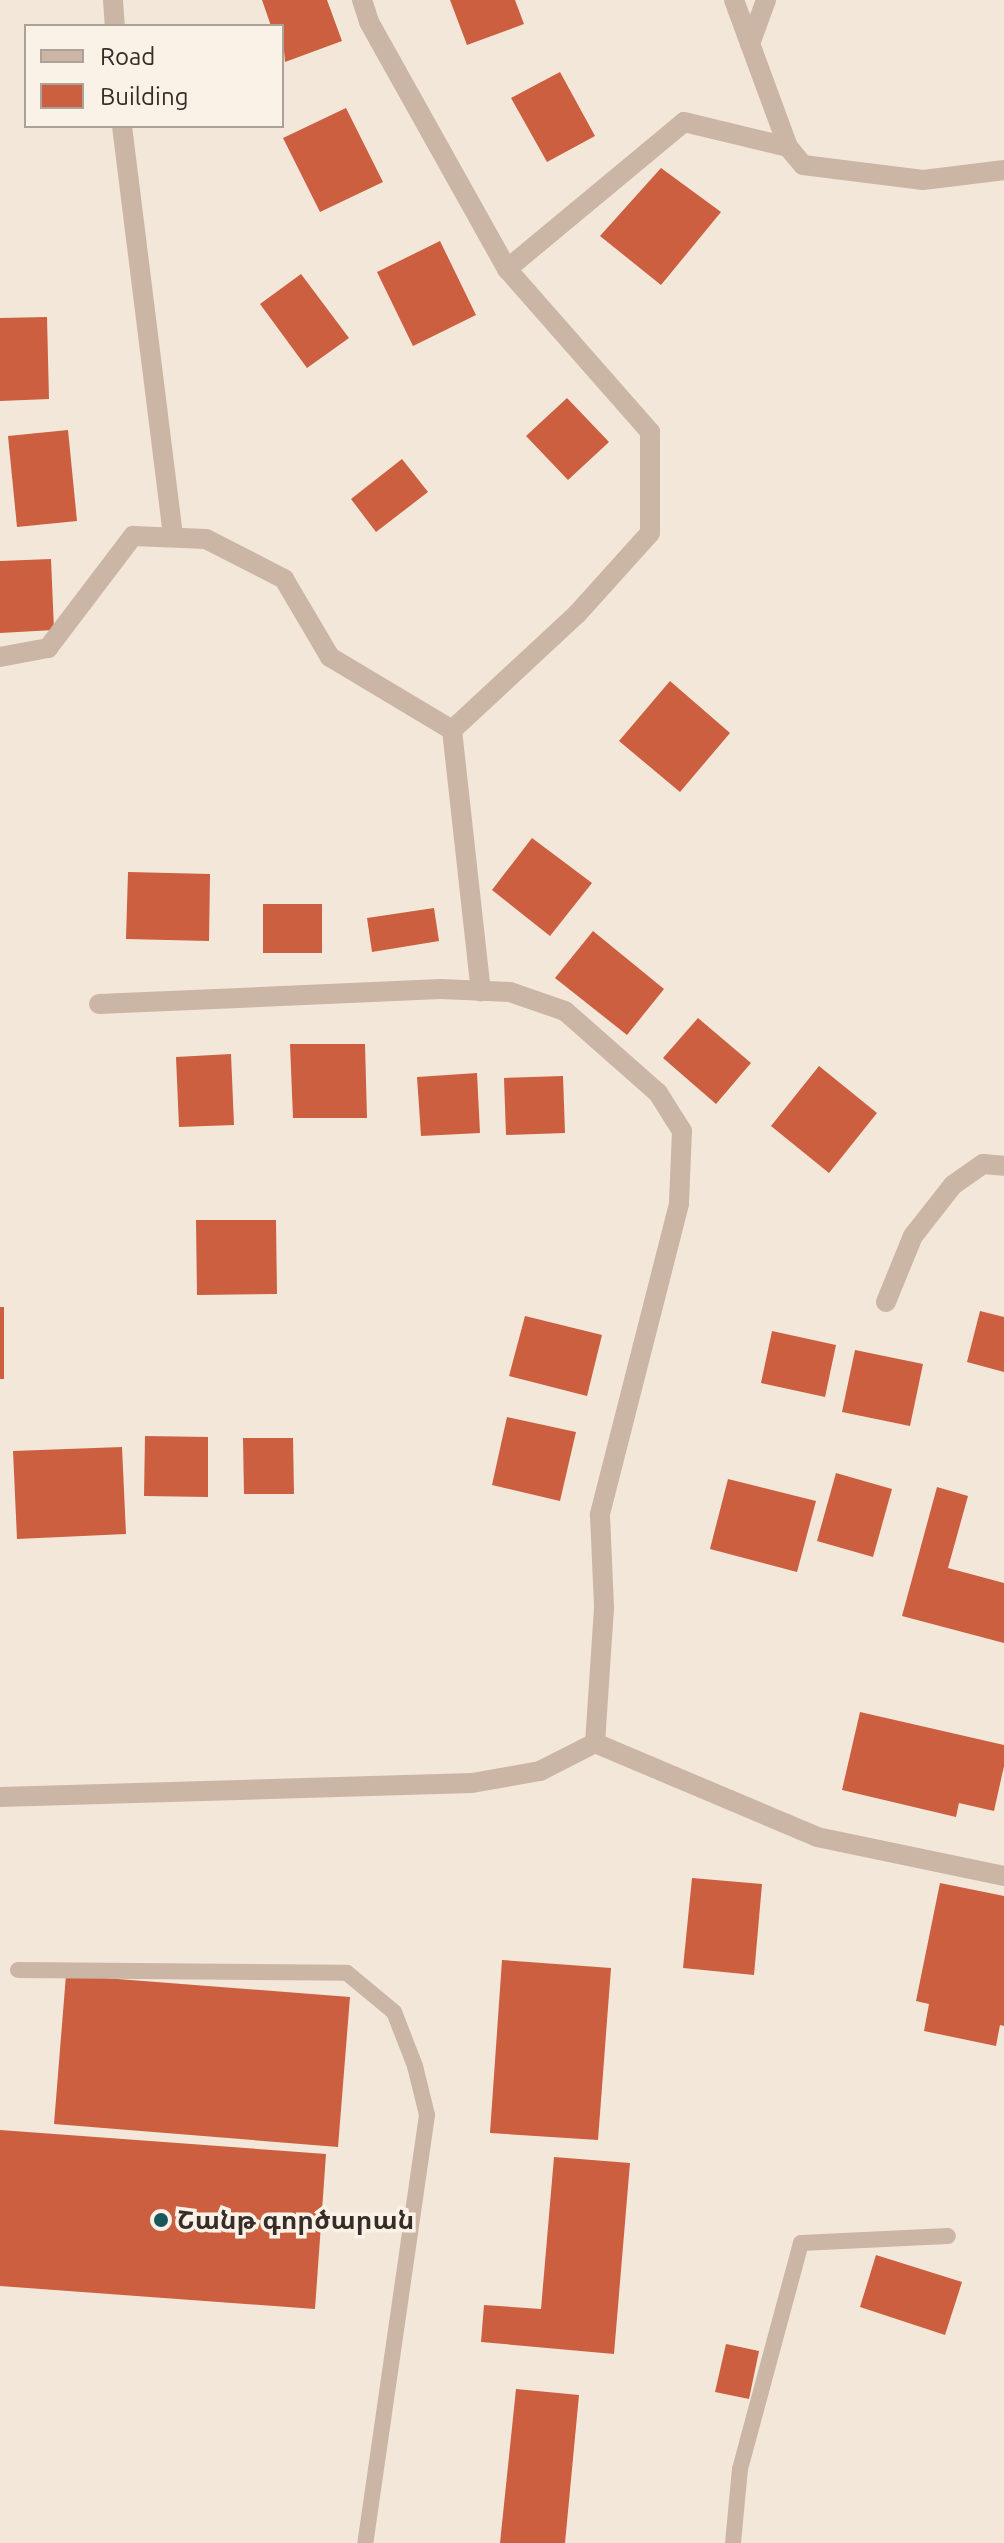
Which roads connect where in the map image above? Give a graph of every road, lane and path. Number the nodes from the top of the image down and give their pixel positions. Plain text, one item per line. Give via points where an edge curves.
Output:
1 (113, 0) edge
2 (362, 0) edge
3 (734, 0) edge
4 (766, 0) edge
5 (115, 24) edge
6 (750, 44) junction
7 (122, 128) edge
8 (788, 147) junction
9 (1004, 170) edge
10 (507, 269) junction
11 (173, 537) junction
12 (0, 657) edge
13 (452, 730) junction
14 (481, 991) junction
15 (99, 1004) dead end
16 (1004, 1166) edge
17 (886, 1302) dead end
18 (595, 1743) junction
19 (0, 1797) edge
20 (1004, 1876) edge
21 (18, 1970) dead end
22 (948, 2236) dead end
23 (365, 2543) edge
24 (733, 2543) edge

1 - 5 street
2 - 10 street via 369,22
3 - 6 street
4 - 6 street
6 - 8 street
7 - 11 street
8 - 9 street via 803,165 923,180
8 - 10 street via 684,122
10 - 13 street via 650,432 650,533 577,614
11 - 12 street via 133,536 48,648
11 - 13 street via 206,539 284,579 330,657
13 - 14 street
14 - 15 street
14 - 18 street via 510,992 565,1011 658,1093 682,1131 679,1204 600,1515 604,1608
16 - 17 street via 983,1164 953,1185 913,1236
18 - 19 street via 540,1771 472,1783
18 - 20 street via 817,1837
21 - 23 lane via 347,1973 394,2012 427,2115
22 - 24 lane via 801,2243 740,2469

